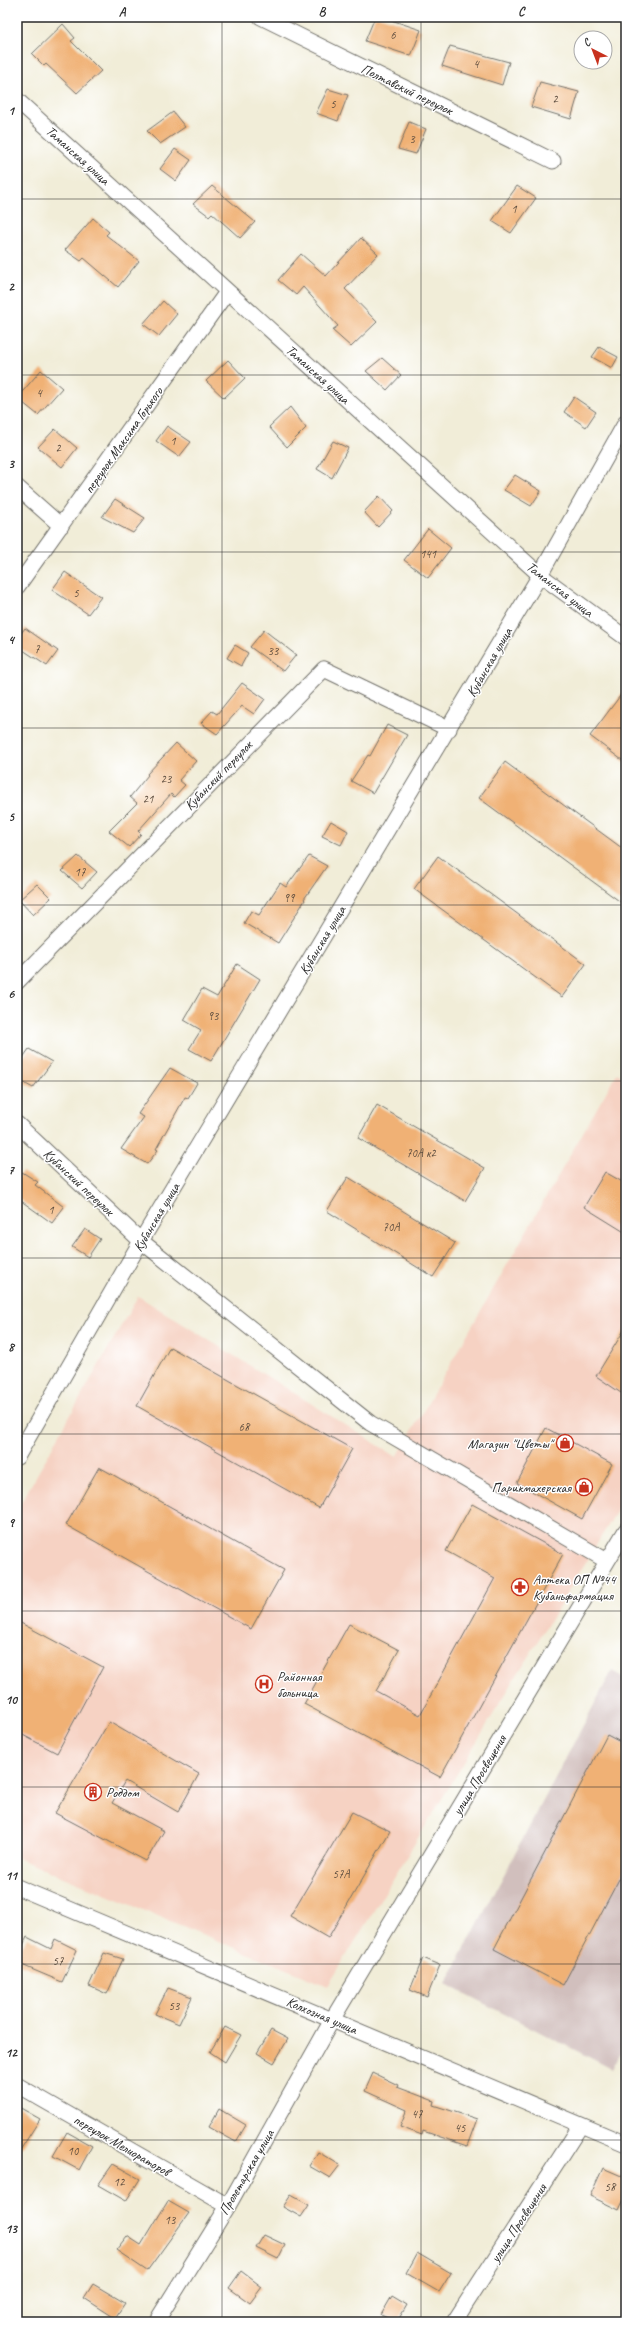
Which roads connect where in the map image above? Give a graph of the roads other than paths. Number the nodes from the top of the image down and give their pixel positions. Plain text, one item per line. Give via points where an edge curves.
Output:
1 (262, 17) edge
2 (17, 100) edge
3 (553, 161) dead end
4 (227, 292) junction
5 (626, 422) edge
6 (17, 487) edge
7 (61, 526) junction
8 (540, 575) junction
9 (17, 587) edge
10 (626, 638) edge
11 (449, 729) junction
12 (17, 982) edge
13 (17, 1124) edge
14 (141, 1240) junction
15 (17, 1456) edge
16 (626, 1530) edge
17 (607, 1561) junction
18 (17, 1888) edge
19 (332, 2020) junction
20 (17, 2085) edge
21 (581, 2125) junction
22 (626, 2144) edge
23 (228, 2206) junction
24 (156, 2322) edge
25 (454, 2322) edge

1 - 3 street, Полтавский переулок
2 - 4 street, Таманская улица
4 - 7 street, переулок Максима Горького
4 - 8 street, Таманская улица
5 - 8 street, Кубанская улица
6 - 7 street
7 - 9 street, переулок Максима Горького
8 - 10 street, Таманская улица
8 - 11 street, Кубанская улица
11 - 12 street, Кубанский переулок via 324,669
11 - 14 street, Кубанская улица
13 - 14 street, Кубанский переулок
14 - 15 street, Кубанская улица
14 - 17 street, Кубанский переулок via 370,1423
16 - 17 street, улица Просвещения
17 - 19 street, улица Просвещения
18 - 19 street, Колхозная улица
19 - 21 street, Колхозная улица
19 - 23 street, Пролетарская улица
20 - 23 street, переулок Мелиораторов
21 - 22 street, Колхозная улица
21 - 25 street, улица Просвещения
23 - 24 street, Пролетарская улица

